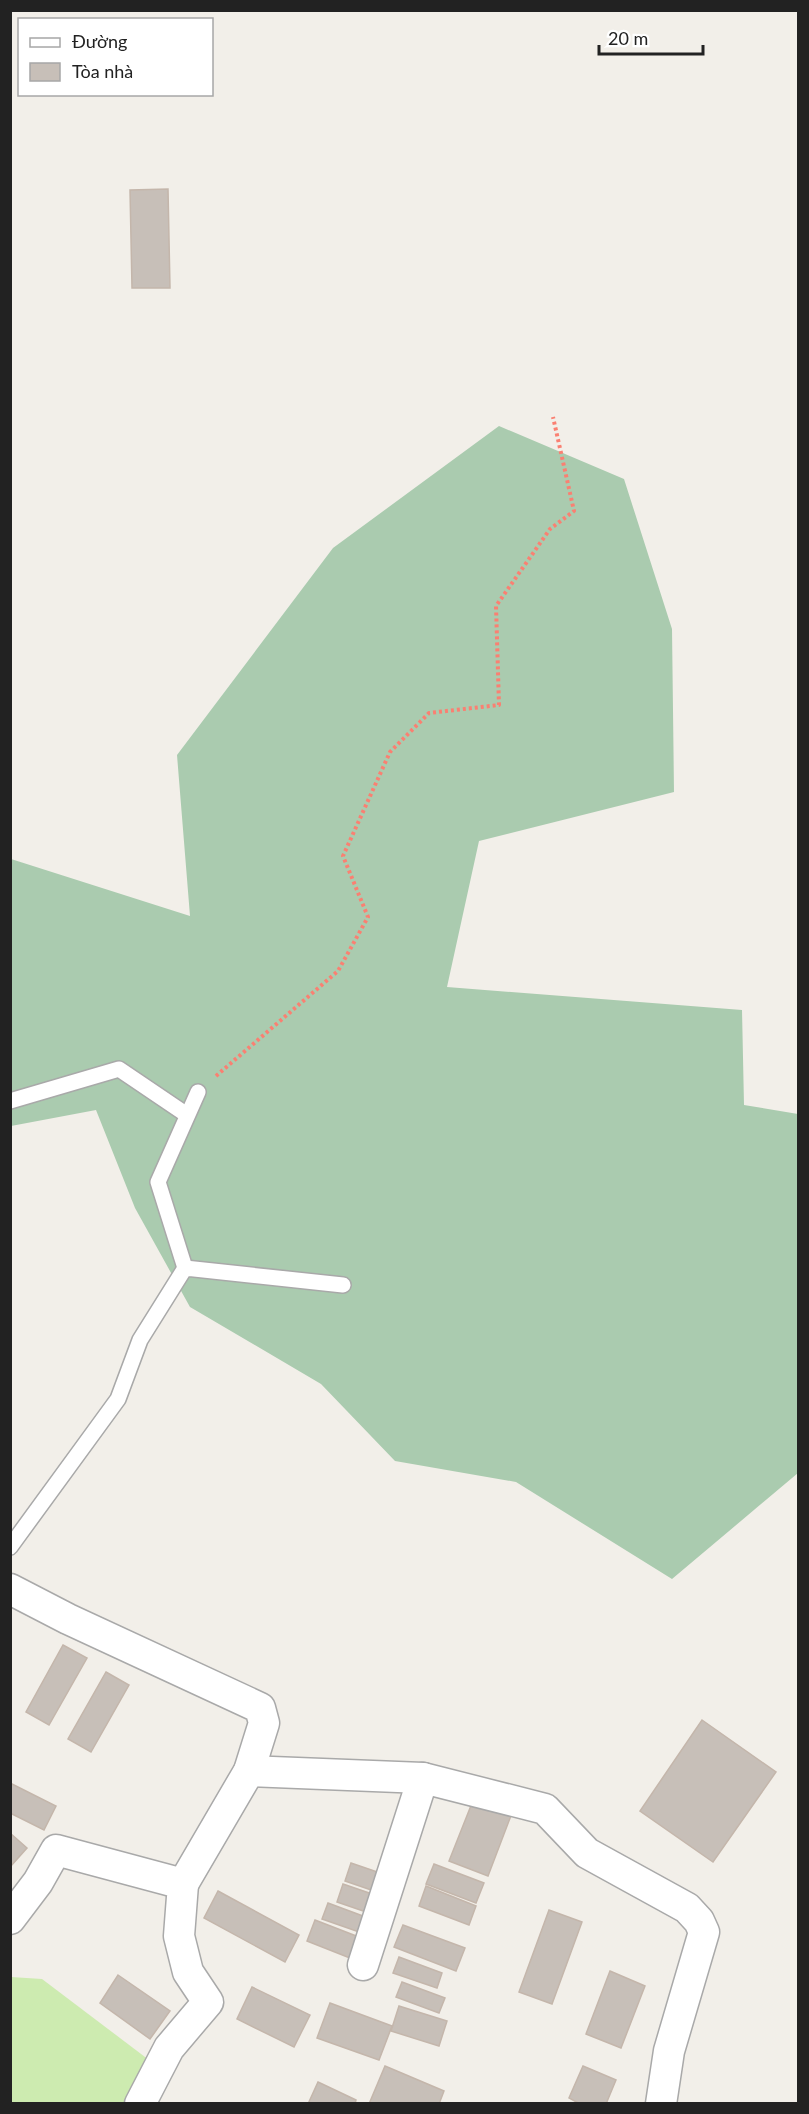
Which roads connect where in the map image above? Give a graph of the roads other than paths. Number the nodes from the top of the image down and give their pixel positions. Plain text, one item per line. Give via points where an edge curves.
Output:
1 (198, 1092) road end
2 (10, 1101) edge
3 (187, 1115) junction
4 (185, 1268) junction
5 (343, 1285) dead end
6 (10, 1547) edge
7 (10, 1589) edge
8 (249, 1771) junction
9 (423, 1778) junction
10 (183, 1884) junction
11 (10, 1919) edge
12 (363, 1965) dead end
13 (140, 2103) edge
14 (661, 2103) edge

1 - 3 lane
2 - 3 lane via 119,1069
3 - 4 lane via 158,1182
4 - 5 lane
4 - 6 lane via 140,1340 118,1399
7 - 8 street via 260,1708 264,1723
8 - 9 street
8 - 10 street
9 - 12 street
9 - 14 street via 545,1809 587,1853 687,1908 699,1921 704,1932 669,2051
10 - 11 street via 56,1850
10 - 13 street via 178,1936 188,1972 208,2002 169,2048

